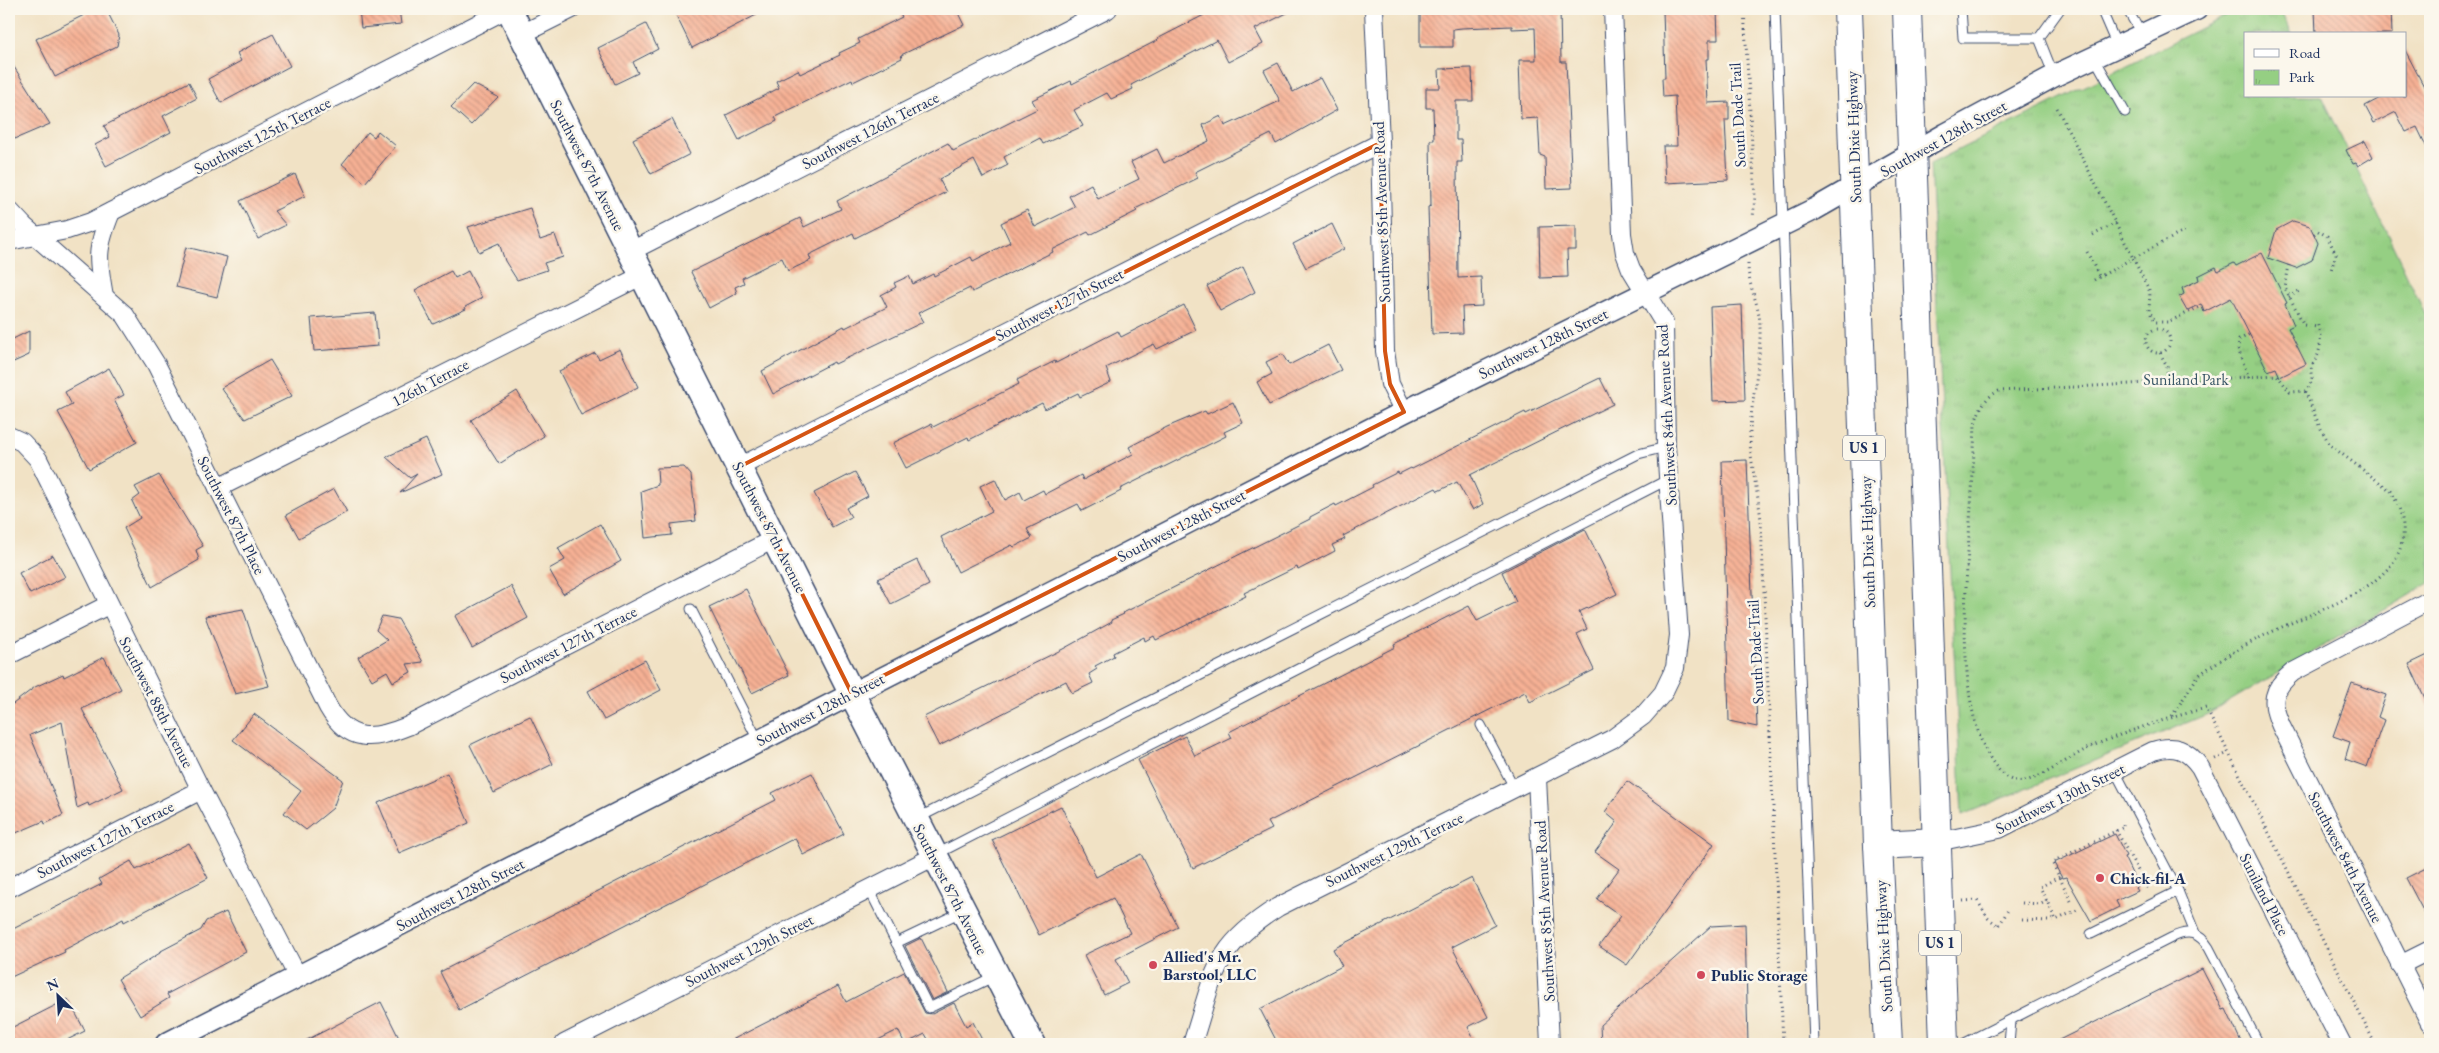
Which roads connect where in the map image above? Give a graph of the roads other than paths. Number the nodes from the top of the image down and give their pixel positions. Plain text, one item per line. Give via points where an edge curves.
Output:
1 (508, 9) edge
2 (572, 9) edge
3 (1108, 9) edge
4 (1374, 9) edge
5 (1613, 9) edge
6 (1775, 9) edge
7 (1848, 9) edge
8 (1907, 9) edge
9 (1961, 9) edge
10 (2101, 9) edge
11 (2127, 9) edge
12 (2197, 9) edge
13 (2059, 10) edge
14 (522, 34) junction
15 (2142, 35) junction
16 (2038, 38) junction
17 (2117, 46) junction
18 (2094, 57) junction
19 (2054, 76) junction
20 (2125, 112) dead end
21 (1380, 142) junction
22 (1911, 155) junction
23 (1856, 187) junction
24 (9, 210) edge
25 (111, 212) junction
26 (1784, 224) junction
27 (36, 236) junction
28 (9, 241) edge
29 (631, 251) junction
30 (643, 275) junction
31 (1645, 293) junction
32 (104, 296) junction
33 (1404, 412) junction
34 (9, 436) edge
35 (1666, 447) junction
36 (739, 467) junction
37 (1669, 479) junction
38 (218, 488) junction
39 (776, 538) junction
40 (2430, 600) edge
41 (108, 604) junction
42 (691, 609) dead end
43 (9, 655) edge
44 (852, 692) junction
45 (1654, 706) joint
46 (1481, 725) dead end
47 (356, 736) joint
48 (758, 740) junction
49 (2181, 749) joint
50 (2115, 771) junction
51 (1538, 778) junction
52 (1515, 789) junction
53 (200, 790) junction
54 (916, 819) junction
55 (1937, 842) junction
56 (1878, 845) junction
57 (935, 856) junction
58 (9, 888) edge
59 (869, 889) junction
60 (2178, 891) junction
61 (962, 911) junction
62 (2195, 933) junction
63 (2091, 934) dead end
64 (896, 943) junction
65 (2430, 950) edge
66 (2400, 965) junction
67 (298, 976) junction
68 (996, 976) junction
69 (2011, 1021) junction
70 (2430, 1023) edge
71 (166, 1044) edge
72 (564, 1044) edge
73 (1032, 1044) edge
74 (1192, 1044) edge
75 (1550, 1044) edge
76 (1814, 1044) edge
77 (1888, 1044) edge
78 (1944, 1044) edge
79 (1962, 1044) edge
80 (2009, 1044) edge
81 (2259, 1044) edge
82 (2342, 1044) edge

1 - 14 main road, Southwest 87th Avenue
1 - 25 street, Southwest 125th Terrace
2 - 14 street
3 - 29 street, Southwest 126th Terrace
4 - 21 street, Southwest 85th Avenue Road
5 - 31 street, Southwest 84th Avenue Road via 1622,234 1625,253
6 - 26 lane
7 - 23 highway, South Dixie Highway / US 1
8 - 22 highway, US 1
9 - 16 lane via 1963,38
10 - 17 lane
11 - 15 lane
12 - 15 street, Southwest 128th Street
13 - 16 lane
14 - 29 main road, Southwest 87th Avenue
15 - 17 street, Southwest 128th Street
16 - 19 lane
17 - 18 street, Southwest 128th Street
18 - 19 street, Southwest 128th Street
18 - 20 lane
19 - 22 street, Southwest 128th Street
21 - 33 street, Southwest 85th Avenue Road via 1384,350 1391,386
21 - 36 street, Southwest 127th Street
22 - 23 street, Southwest 128th Street
22 - 55 highway, US 1
23 - 26 street, Southwest 128th Street
23 - 56 highway, South Dixie Highway / US 1
24 - 27 street, Southwest 87th Place
25 - 27 street, Southwest 125th Terrace via 67,230
25 - 32 street via 98,252
26 - 31 street, Southwest 128th Street
26 - 76 lane
27 - 28 street, Southwest 125th Terrace
27 - 32 street, Southwest 87th Place
29 - 30 main road, Southwest 87th Avenue
30 - 36 main road, Southwest 87th Avenue
30 - 38 street, 126th Terrace
31 - 33 street, Southwest 128th Street
31 - 35 street, Southwest 84th Avenue Road via 1664,323
32 - 38 street, Southwest 87th Place via 125,315 148,349
33 - 44 street, Southwest 128th Street
34 - 41 street, Southwest 88th Avenue via 22,442 38,459
35 - 37 street, Southwest 84th Avenue Road
35 - 54 lane via 1638,454
36 - 39 main road, Southwest 87th Avenue
37 - 45 street, Southwest 84th Avenue Road via 1679,614 1678,654 1670,681
37 - 57 lane
38 - 47 street, Southwest 87th Place via 328,707 344,729
39 - 44 main road, Southwest 87th Avenue
39 - 47 street, Southwest 127th Terrace via 408,726 386,734
40 - 66 street, Southwest 84th Avenue via 2303,666 2283,680 2277,688 2275,709
41 - 43 street
41 - 53 street, Southwest 88th Avenue
42 - 48 lane
44 - 48 street, Southwest 128th Street
44 - 54 main road, Southwest 87th Avenue
45 - 51 street, Southwest 129th Terrace via 1612,739
46 - 52 lane
48 - 67 street, Southwest 128th Street
49 - 50 street, Southwest 130th Street via 2159,749
49 - 82 street, Suniland Place via 2200,767
50 - 55 street, Southwest 130th Street via 2000,829
50 - 60 lane
51 - 52 street, Southwest 129th Terrace
51 - 75 street, Southwest 85th Avenue Road
52 - 74 street, Southwest 129th Terrace via 1278,907 1249,927 1229,946 1216,968
53 - 58 street, Southwest 127th Terrace
53 - 67 street, Southwest 88th Avenue
54 - 57 main road, Southwest 87th Avenue
55 - 56 highway
55 - 78 highway, US 1
56 - 77 highway, South Dixie Highway / US 1
57 - 59 street, Southwest 129th Street
57 - 61 main road, Southwest 87th Avenue
59 - 64 lane
59 - 72 street, Southwest 129th Street
60 - 62 lane
60 - 63 lane
61 - 64 lane
61 - 68 main road, Southwest 87th Avenue
62 - 69 lane via 2183,933 2172,938
62 - 81 lane via 2209,948
64 - 68 lane via 929,1008
65 - 66 street
66 - 70 street, Southwest 84th Avenue
67 - 71 street, Southwest 128th Street
68 - 73 main road, Southwest 87th Avenue
69 - 79 lane
69 - 80 lane

